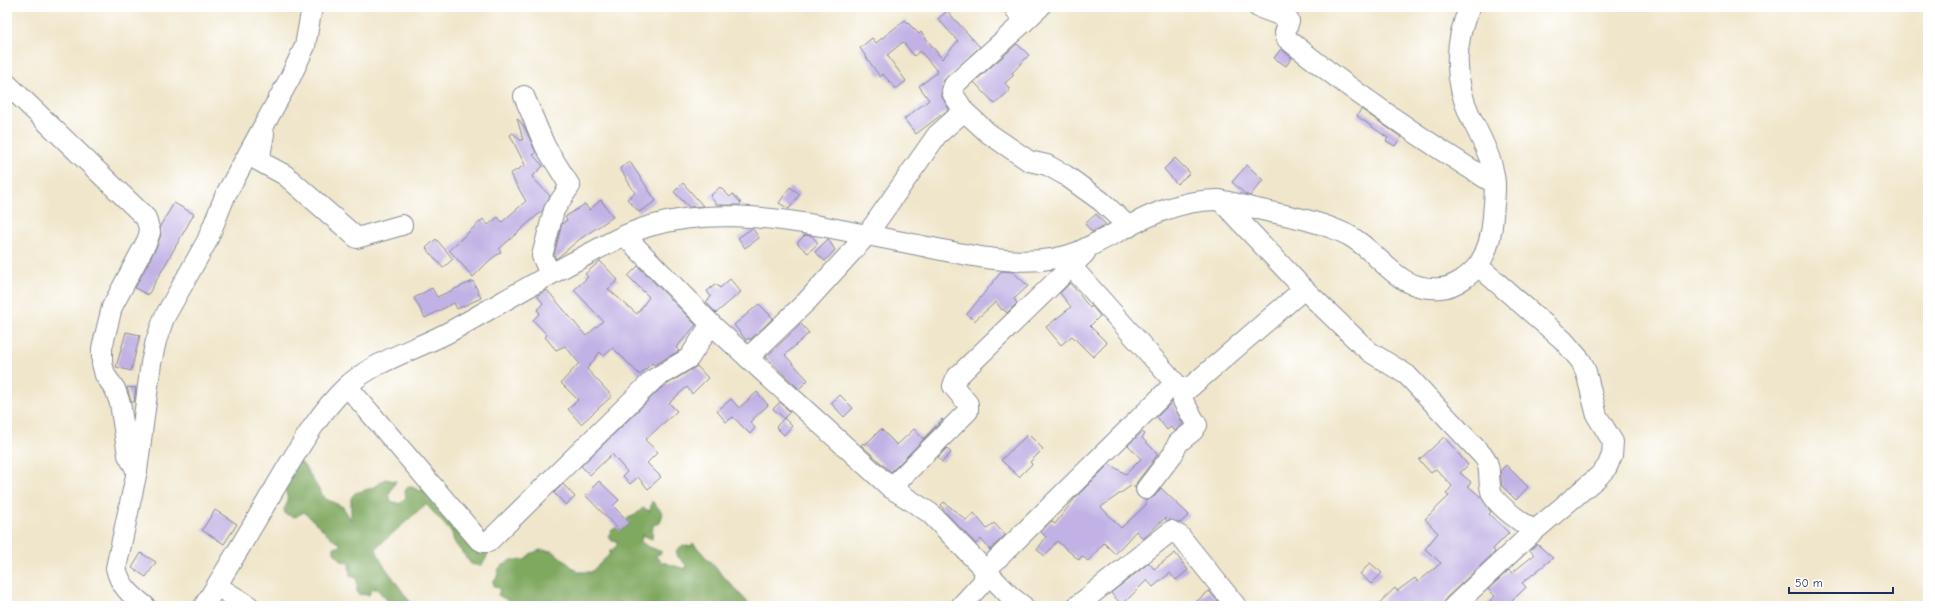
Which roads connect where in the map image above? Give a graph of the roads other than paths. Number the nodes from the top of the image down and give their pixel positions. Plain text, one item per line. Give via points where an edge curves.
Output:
1 (312, 7) edge
2 (1040, 7) edge
3 (1258, 7) edge
4 (1470, 7) edge
5 (1019, 15) edge
6 (7, 84) edge
7 (524, 96) dead end
8 (964, 111) junction
9 (266, 120) junction
10 (1495, 184) junction
11 (1220, 200) junction
12 (402, 225) dead end
13 (1129, 227) junction
14 (625, 236) junction
15 (866, 236) junction
16 (1092, 246) junction
17 (1071, 266) junction
18 (1478, 266) junction
19 (550, 274) junction
20 (1304, 289) junction
21 (711, 324) junction
22 (748, 358) junction
23 (347, 386) junction
24 (1179, 386) junction
25 (137, 471) junction
26 (891, 488) junction
27 (1146, 489) dead end
28 (1534, 531) junction
29 (985, 571) junction
30 (217, 586) junction
31 (145, 606) edge
32 (204, 606) edge
33 (249, 606) edge
34 (961, 606) edge
35 (1023, 606) edge
36 (1077, 606) edge
37 (1236, 606) edge
38 (1454, 606) edge

1 - 9 street via 305,46
2 - 5 street
3 - 10 street via 1285,17 1289,21 1284,33 1287,39 1320,65 1453,158
4 - 10 street via 1460,34 1457,75 1470,116 1491,162
5 - 8 street via 954,85 952,91
6 - 25 street via 146,218 149,227 147,241 112,307 102,348 105,375 118,396 128,455
7 - 19 street via 545,146 570,186 554,210 542,256
8 - 13 street via 988,133 1029,161 1047,164 1080,186
8 - 15 street via 937,135
9 - 12 street via 259,161 285,175 358,238
9 - 25 street via 225,196 207,241 164,318 151,363
10 - 18 street via 1491,236 1487,252
11 - 13 street via 1178,204
11 - 18 street via 1310,221 1335,230 1367,248 1399,278 1420,288 1445,288 1456,284
11 - 20 street
13 - 16 street
14 - 15 street via 651,226 684,219 736,216 820,226
14 - 19 street
14 - 21 street
15 - 16 street via 958,254 1017,260 1057,259
15 - 22 street via 808,300
16 - 17 street
17 - 24 street
17 - 26 street via 956,378 952,386 968,404 968,411
18 - 28 street via 1563,340 1581,361 1597,416 1613,442 1612,455 1607,467
19 - 23 street via 444,335 367,372
20 - 24 street via 1191,388 1187,390
20 - 28 street via 1370,352 1407,375 1485,458 1496,498
21 - 22 street
21 - 23 street via 689,358 654,379 488,542 478,539
22 - 26 street
23 - 30 street via 315,424
24 - 27 street via 1183,401 1197,425 1178,443 1173,454
24 - 29 street
25 - 31 street via 116,568 118,579 126,590
26 - 29 street via 930,514
28 - 38 street
29 - 34 street via 983,582
29 - 35 street
30 - 32 street
30 - 33 street
36 - 37 street via 1171,531 1180,536

